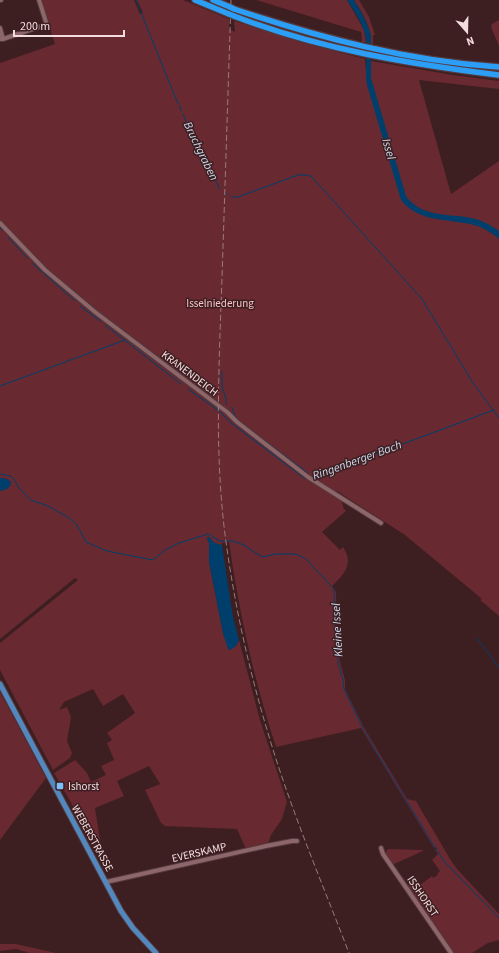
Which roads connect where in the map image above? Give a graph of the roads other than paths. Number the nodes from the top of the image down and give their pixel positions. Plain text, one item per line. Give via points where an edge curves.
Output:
1 (39, 0) edge
2 (195, 0) edge
3 (213, 0) edge
4 (0, 28) edge
5 (2, 39) edge
6 (499, 67) edge
7 (499, 75) edge
8 (0, 223) edge
9 (381, 523) dead end
10 (0, 684) edge
11 (297, 841) dead end
12 (382, 848) dead end
13 (106, 882) junction
14 (156, 953) edge
15 (451, 953) edge

1 - 5 street via 45,25
2 - 7 highway via 295,37 379,58
3 - 6 highway via 297,30 357,46 458,63
4 - 5 street
8 - 9 street, KRANENDEICH via 45,270 95,312 310,478
10 - 13 main road, WEBERSTRASSE
11 - 13 street, EVERSKAMP
12 - 15 street, ISSHORST via 383,854
13 - 14 main road, WEBERSTRASSE via 121,911

